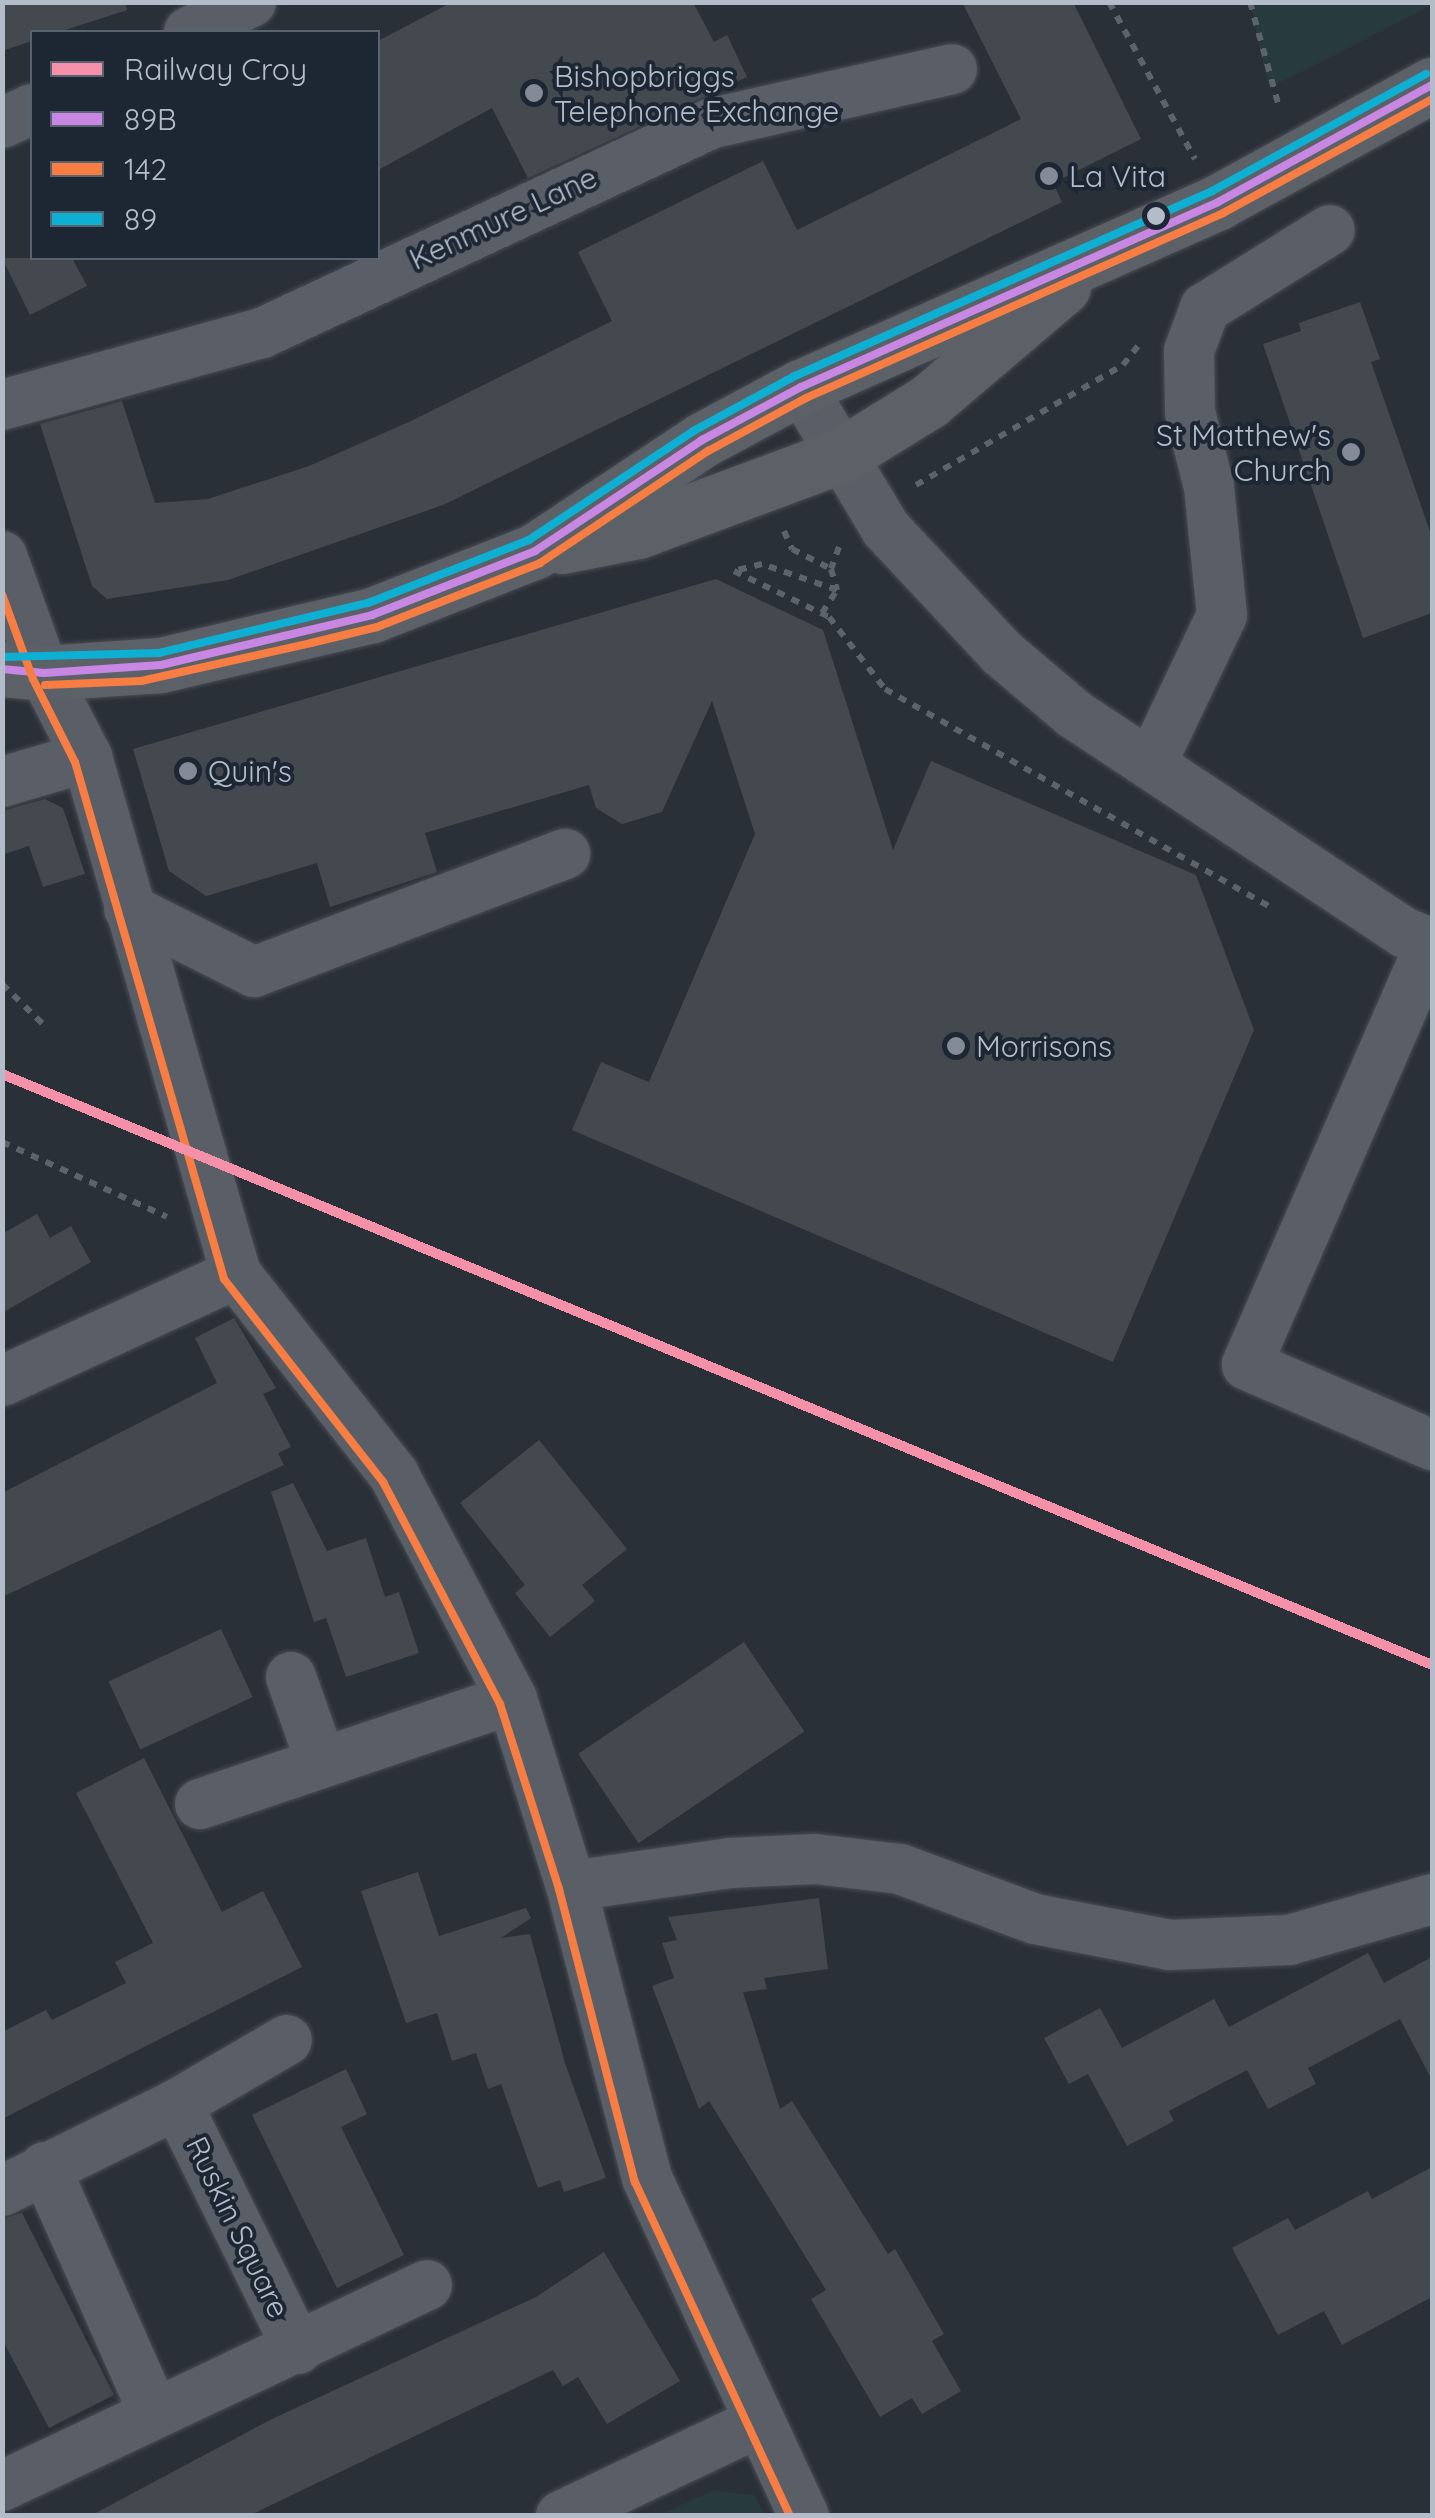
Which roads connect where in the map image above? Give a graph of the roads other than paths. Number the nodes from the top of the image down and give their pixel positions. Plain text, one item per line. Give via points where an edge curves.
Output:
1 (251, 2) edge
2 (193, 30) edge
3 (952, 69) dead end
4 (1432, 85) edge
5 (30, 110) edge
6 (2, 124) edge
7 (1330, 230) dead end
8 (1096, 259) junction
9 (802, 387) junction
10 (2, 405) edge
11 (842, 455) junction
12 (535, 551) junction
13 (2, 556) edge
14 (16, 670) edge
15 (87, 756) junction
16 (1152, 764) junction
17 (2, 782) edge
18 (565, 854) dead end
19 (129, 909) junction
20 (1432, 943) edge
21 (232, 1259) junction
22 (2, 1380) edge
23 (1432, 1444) edge
24 (291, 1676) dead end
25 (512, 1699) junction
26 (321, 1762) junction
27 (200, 1804) dead end
28 (571, 1886) junction
29 (1432, 1900) edge
30 (287, 2040) dead end
31 (178, 2104) junction
32 (45, 2167) junction
33 (2, 2191) edge
34 (427, 2284) dead end
35 (298, 2349) junction
36 (154, 2413) junction
37 (759, 2422) junction
38 (2, 2486) edge
39 (561, 2516) edge
40 (804, 2516) edge

1 - 2 street
3 - 10 street, Kenmure Lane via 712,123 262,333
4 - 8 main road via 1218,202
5 - 6 street
7 - 16 street via 1205,308 1189,351 1190,412 1208,487 1222,615
8 - 9 main road via 929,326
8 - 11 main road via 930,401
9 - 11 street
9 - 12 main road via 664,465
11 - 12 main road via 638,531
11 - 16 street via 886,528 1001,652 1074,714
12 - 14 main road via 372,615 308,631 140,669
13 - 14 street via 22,617
14 - 15 street
15 - 17 street
15 - 19 street
16 - 20 street via 1402,932
18 - 19 street via 254,972
19 - 21 street
20 - 23 street via 1247,1365
21 - 22 street
21 - 25 street via 394,1475
24 - 26 street
25 - 26 street
25 - 28 street
26 - 27 street
28 - 29 street via 730,1863 815,1859 900,1869 1035,1919 1170,1944 1288,1940
28 - 37 street via 647,2178
30 - 31 street, Ruskin Square
31 - 32 street, Ruskin Square
31 - 35 street, Ruskin Square
32 - 33 street, Ruskin Square
32 - 36 street
34 - 35 street, Ruskin Square
35 - 36 street, Ruskin Square
36 - 38 street, Ruskin Square
37 - 39 street
37 - 40 street

